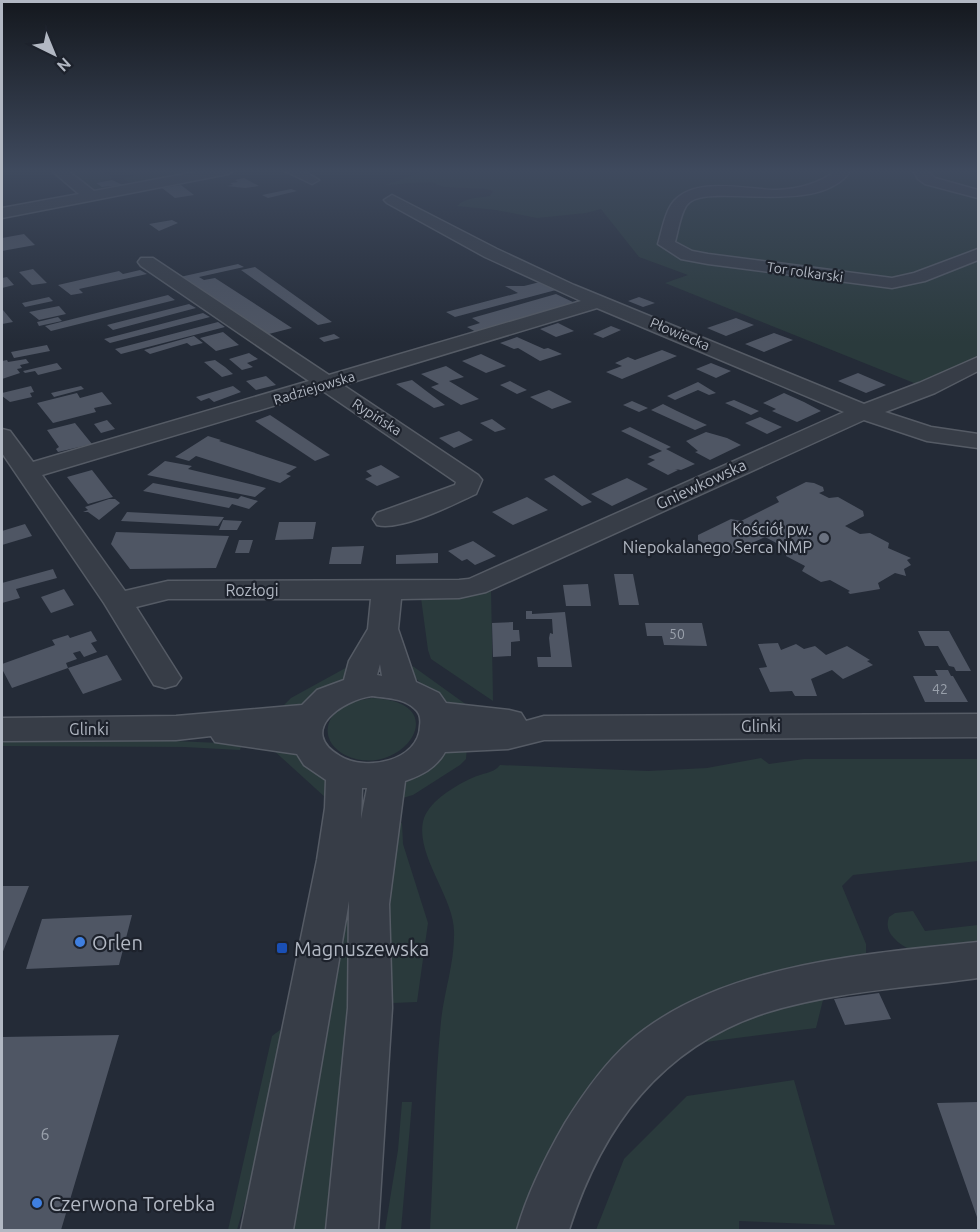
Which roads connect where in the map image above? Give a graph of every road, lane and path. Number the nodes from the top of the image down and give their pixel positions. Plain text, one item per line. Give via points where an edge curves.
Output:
1 (444, 227) edge
2 (670, 227) edge
3 (978, 254) edge
4 (147, 262) dead end
5 (601, 301) junction
6 (978, 363) edge
7 (326, 384) junction
8 (866, 413) junction
9 (2, 436) edge
10 (978, 441) edge
11 (27, 472) junction
12 (386, 519) dead end
13 (387, 591) junction
14 (118, 603) junction
15 (383, 628) junction
16 (165, 678) dead end
17 (358, 687) junction
18 (401, 687) junction
19 (978, 726) edge
20 (437, 727) junction
21 (2, 729) edge
22 (310, 729) junction
23 (344, 773) junction
24 (388, 774) junction
25 (978, 960) edge
26 (267, 1230) edge
27 (352, 1230) edge
28 (543, 1230) edge

1 - 5 street, Płowiecka via 568,289
2 - 3 street, Tor rolkarski via 666,244 687,255 873,282 892,283 919,277
4 - 7 street, Rypińska
5 - 7 street, Radziejowska
5 - 8 street, Płowiecka
6 - 8 street, Gniewkowska
7 - 11 street, Radziejowska
7 - 12 street, Rypińska via 469,480 467,489
8 - 10 street, Płowiecka via 927,434
8 - 13 street, Gniewkowska via 832,424 476,586
9 - 11 street
11 - 14 street
13 - 14 street, Rozłogi via 168,590
13 - 15 street
14 - 16 street
15 - 17 street via 365,661
15 - 18 street
17 - 18 street
17 - 22 street via 331,697
18 - 20 street via 424,698
19 - 20 street, Glinki via 544,728 508,737
20 - 24 street via 430,751 419,761
21 - 22 street, Glinki
22 - 23 street via 311,751 324,764
23 - 24 street
23 - 26 street via 340,841
24 - 27 street via 369,904 370,1008
25 - 28 street via 785,988 748,999 681,1030 629,1073 605,1105 579,1144

